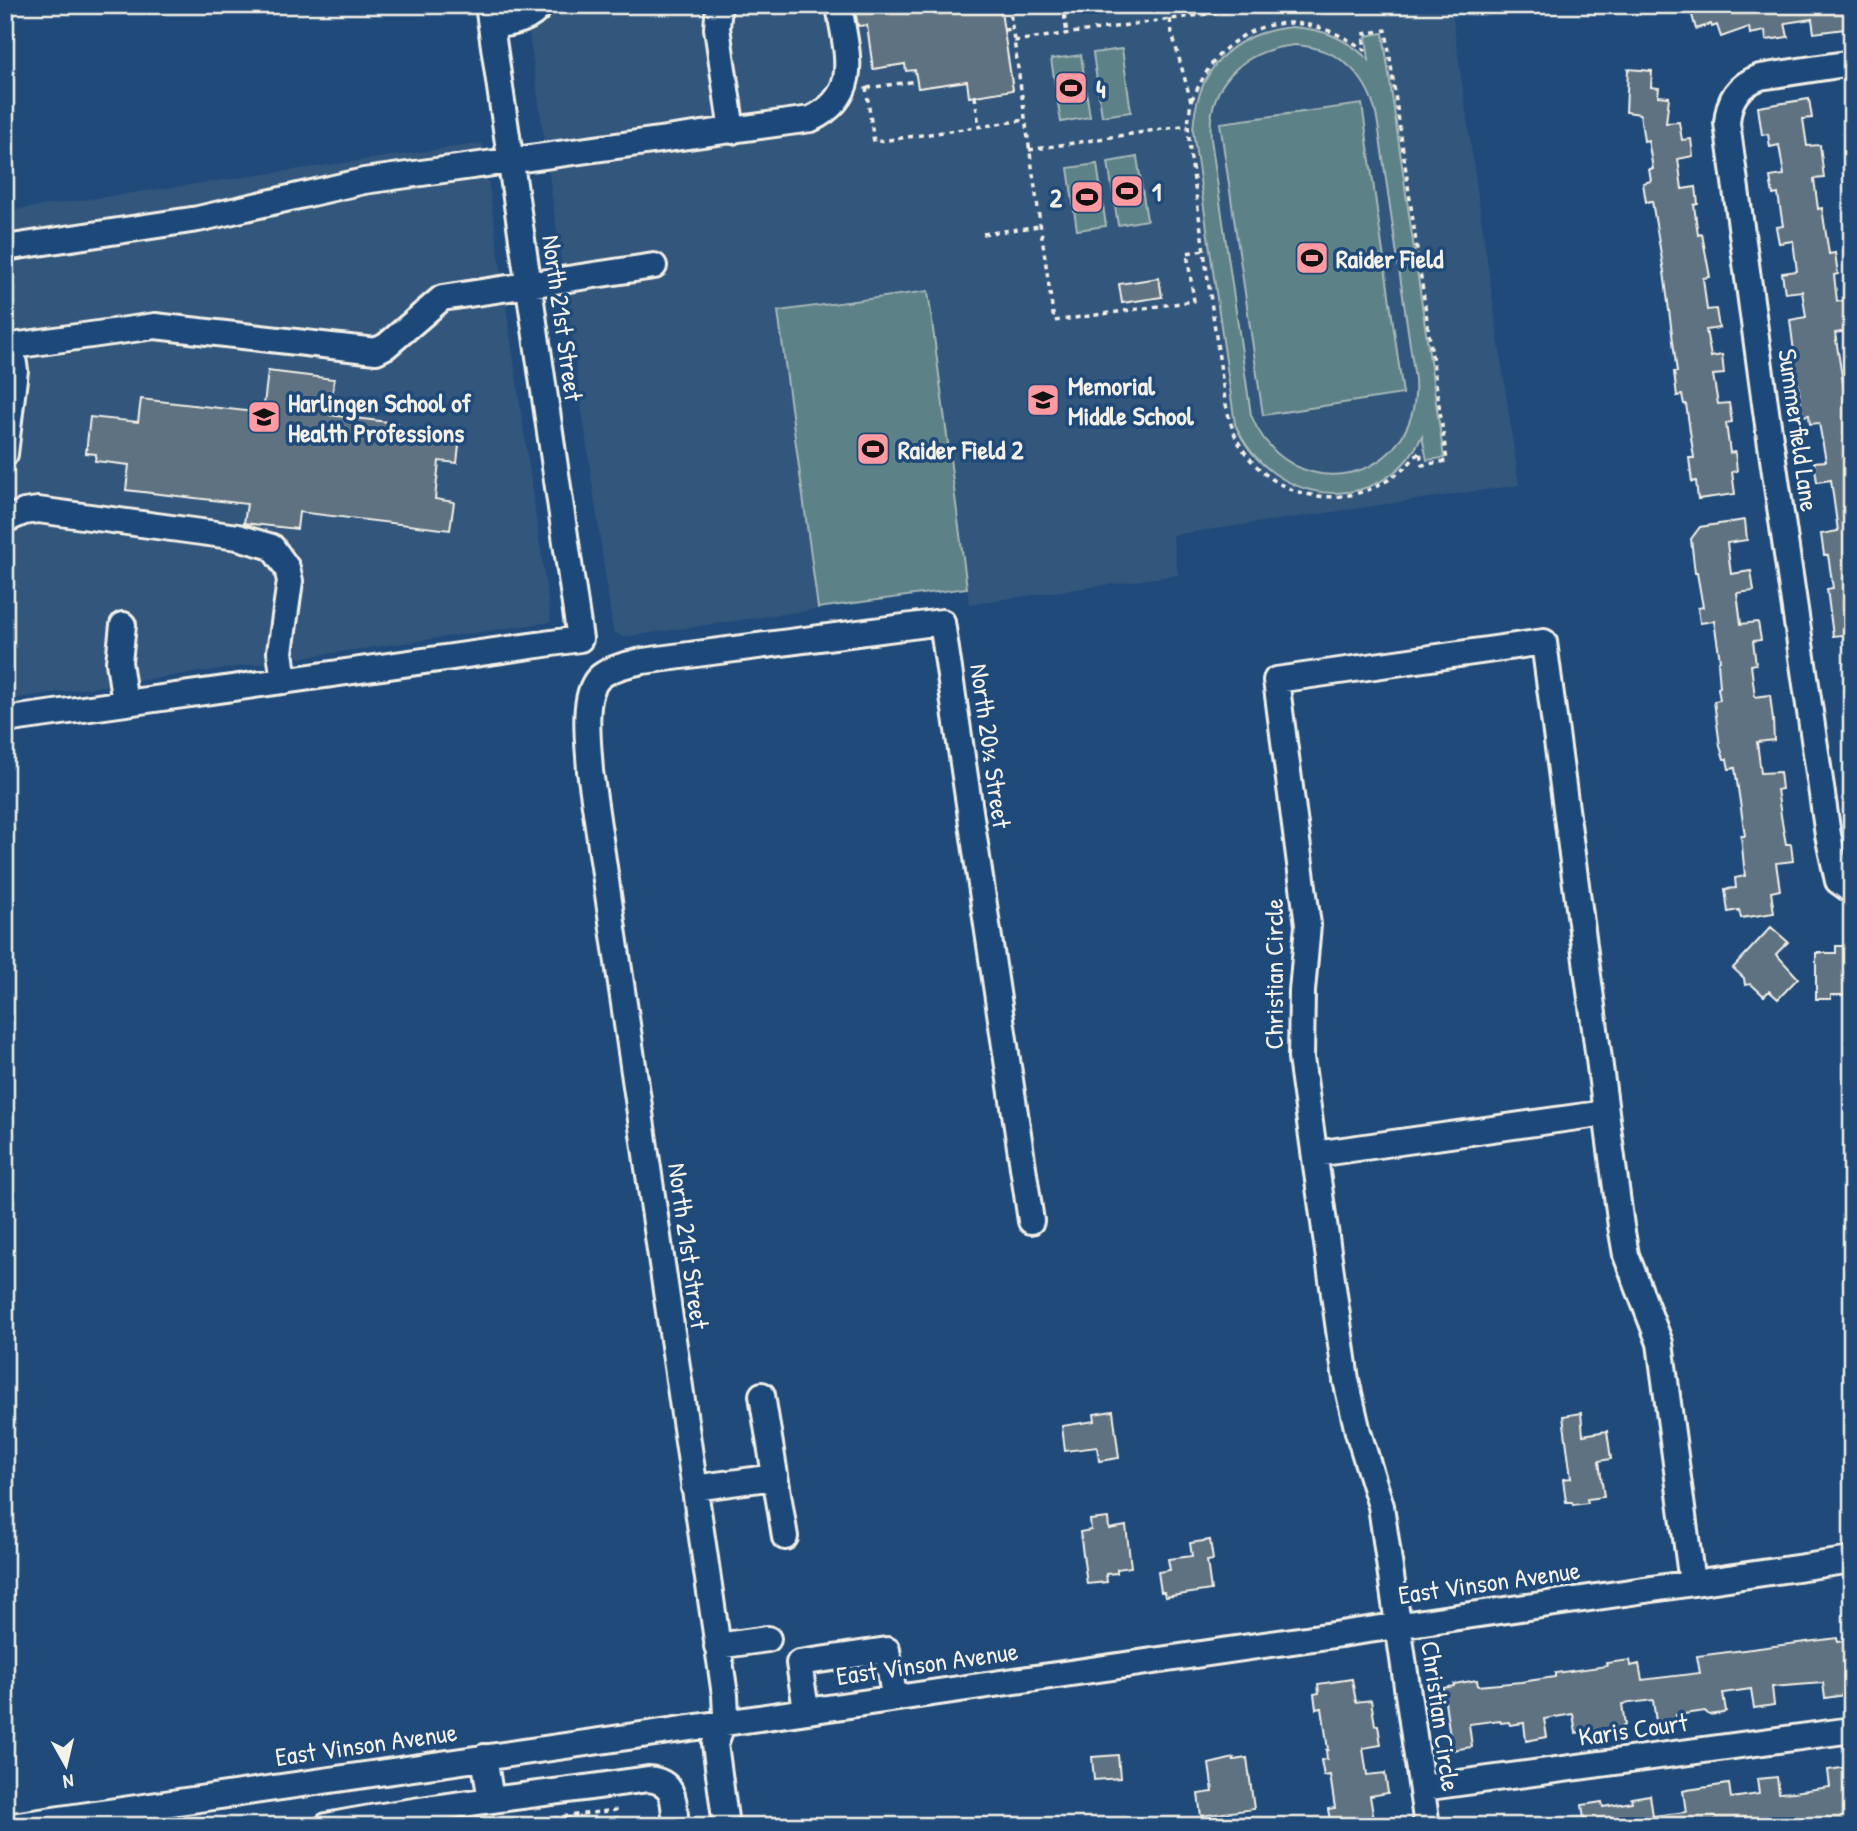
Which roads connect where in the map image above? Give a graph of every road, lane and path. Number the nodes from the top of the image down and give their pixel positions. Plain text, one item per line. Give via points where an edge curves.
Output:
1 (541, 5) edge
2 (719, 5) edge
3 (839, 5) edge
4 (1007, 5) edge
5 (1063, 5) edge
6 (1246, 5) edge
7 (1000, 6) edge
8 (490, 16) edge
9 (1170, 19) junction
10 (1012, 29) junction
11 (1004, 30) dead end
12 (1067, 34) junction
13 (1014, 41) junction
14 (1852, 63) edge
15 (865, 74) dead end
16 (917, 81) dead end
17 (867, 88) junction
18 (975, 96) dead end
19 (1191, 101) junction
20 (1025, 120) junction
21 (1188, 125) junction
22 (979, 127) junction
23 (733, 131) junction
24 (1029, 150) junction
25 (511, 161) junction
26 (1040, 226) junction
27 (983, 234) dead end
28 (5, 248) edge
29 (1204, 250) junction
30 (654, 266) dead end
31 (528, 284) junction
32 (8, 347) edge
33 (5, 454) edge
34 (5, 520) edge
35 (123, 625) dead end
36 (602, 675) joint
37 (284, 681) junction
38 (125, 703) junction
39 (5, 720) edge
40 (1852, 891) edge
41 (1605, 1113) junction
42 (1315, 1154) junction
43 (1031, 1221) dead end
44 (762, 1395) dead end
45 (774, 1477) junction
46 (694, 1488) junction
47 (785, 1536) dead end
48 (1852, 1560) edge
49 (1692, 1583) junction
50 (1398, 1625) junction
51 (768, 1639) dead end
52 (717, 1646) junction
53 (894, 1698) junction
54 (806, 1710) junction
55 (723, 1722) junction
56 (1852, 1730) edge
57 (484, 1757) junction
58 (1422, 1788) junction
59 (491, 1800) junction
60 (569, 1816) junction
61 (129, 1817) edge
62 (356, 1823) edge
63 (617, 1825) edge
64 (12, 1826) edge
65 (327, 1826) edge
66 (546, 1826) edge
67 (571, 1826) edge
68 (676, 1826) edge
69 (726, 1826) edge
70 (1427, 1826) edge

1 - 8 street via 525,19
2 - 23 street via 718,28
3 - 23 street via 848,71 845,89 836,102 811,119
4 - 7 path
4 - 10 path
5 - 12 path
6 - 9 path
8 - 25 street, North 21st Street
9 - 12 path
9 - 19 path
10 - 11 path
10 - 13 path
12 - 13 path
13 - 20 path
14 - 40 street, Summerfield Lane via 1746,83 1735,93 1727,123 1828,835 1838,881
15 - 17 path
16 - 17 path
17 - 22 path via 874,142
18 - 22 path
19 - 21 path
19 - 29 path via 1220,54 1249,33 1284,24 1316,25 1365,50 1363,34 1386,30 1447,461 1422,465 1420,451 1387,482 1341,497 1288,488 1254,465 1228,418
20 - 22 path
20 - 24 path
21 - 24 path
21 - 29 path
23 - 25 street
24 - 26 path
25 - 28 street via 364,181 198,219
25 - 31 street, North 21st Street
26 - 27 path
26 - 29 path via 1054,321 1194,301 1186,253
30 - 31 street
31 - 32 street via 442,298 376,351 155,327
31 - 37 street, North 21st Street via 580,639
32 - 33 street via 15,370
34 - 37 street via 38,510 239,537 272,547 290,581 280,652
35 - 38 street via 119,662
36 - 43 street, North 20½ Street via 643,661 942,622
36 - 46 street, North 21st Street via 593,684 587,716 590,771
37 - 38 street
38 - 39 street
41 - 42 street
41 - 42 street, Christian Circle via 1544,642 1276,680 1308,925 1301,991 1301,1058
41 - 49 street via 1626,1255 1660,1343
42 - 50 street, Christian Circle via 1346,1380 1381,1506
44 - 45 street
45 - 46 street
45 - 47 street
46 - 52 street, North 21st Street
48 - 49 street, East Vinson Avenue
49 - 50 street, East Vinson Avenue
50 - 53 street, East Vinson Avenue
50 - 58 street, Christian Circle
51 - 52 street
52 - 55 street, North 21st Street via 725,1695
53 - 54 street, East Vinson Avenue
53 - 54 street via 887,1650 799,1663
54 - 55 street, East Vinson Avenue
55 - 57 street, East Vinson Avenue
55 - 69 street, North 21st Street via 715,1744
56 - 58 street, Karis Court
57 - 59 street
57 - 61 street, East Vinson Avenue
58 - 70 street, Christian Circle
59 - 62 street
59 - 68 street via 655,1779 671,1790
60 - 63 path via 616,1810
60 - 66 path via 552,1819
60 - 67 path
61 - 64 street, East Vinson Avenue
62 - 65 street

